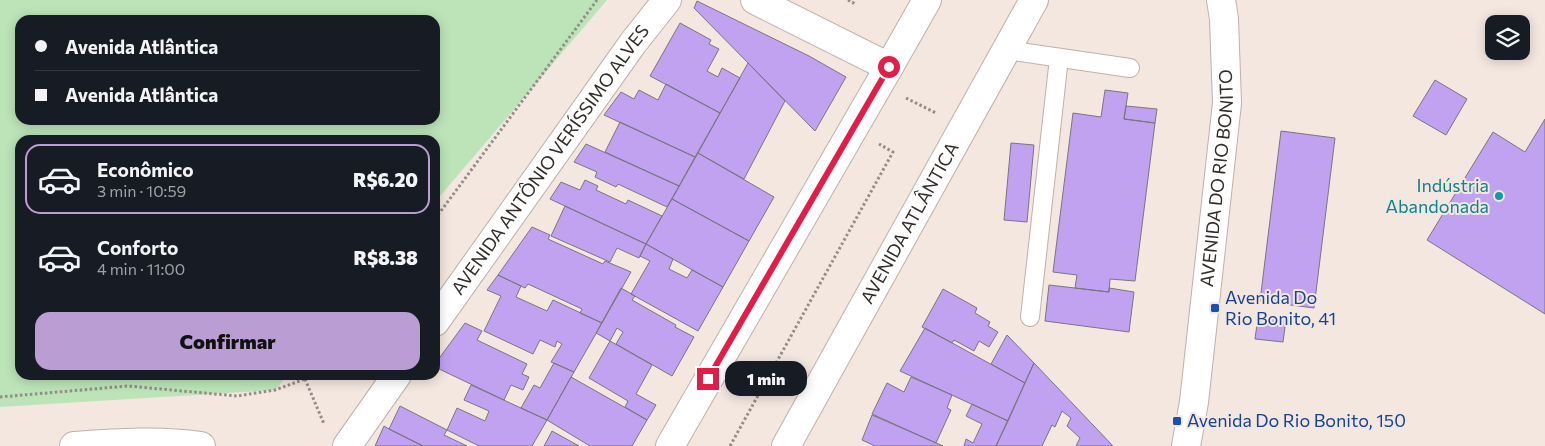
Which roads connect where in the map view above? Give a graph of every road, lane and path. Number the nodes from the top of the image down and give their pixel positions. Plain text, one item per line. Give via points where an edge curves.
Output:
1 (597, 0) edge
2 (667, 0) edge
3 (755, 0) edge
4 (848, 0) edge
5 (855, 0) edge
6 (926, 0) edge
7 (1034, 0) edge
8 (1221, 0) edge
9 (1006, 50) junction
10 (1059, 58) junction
11 (1130, 68) dead end
12 (884, 75) junction
13 (964, 127) junction
14 (893, 152) dead end
15 (440, 212) edge
16 (440, 315) edge
17 (1030, 317) dead end
18 (301, 380) edge
19 (304, 380) edge
20 (393, 380) edge
21 (0, 397) edge
22 (326, 429) dead end
23 (74, 446) edge
24 (201, 446) edge
25 (347, 446) edge
26 (670, 446) edge
27 (730, 446) edge
28 (786, 446) edge
29 (1186, 446) edge

1 - 15 path
2 - 16 street, AVENIDA ANTÔNIO VERÍSSIMO ALVES
3 - 12 street
4 - 5 path via 853,3
6 - 12 street
7 - 9 street, AVENIDA ATLÂNTICA
8 - 29 street, AVENIDA DO RIO BONITO via 1227,103 1194,402
9 - 10 lane
9 - 13 street, AVENIDA ATLÂNTICA
10 - 11 lane
10 - 17 lane
12 - 13 path
12 - 26 street
13 - 28 street, AVENIDA ATLÂNTICA
14 - 27 path
18 - 21 path via 275,390 237,396 128,386
19 - 22 path
20 - 25 street
23 - 24 street via 128,442

